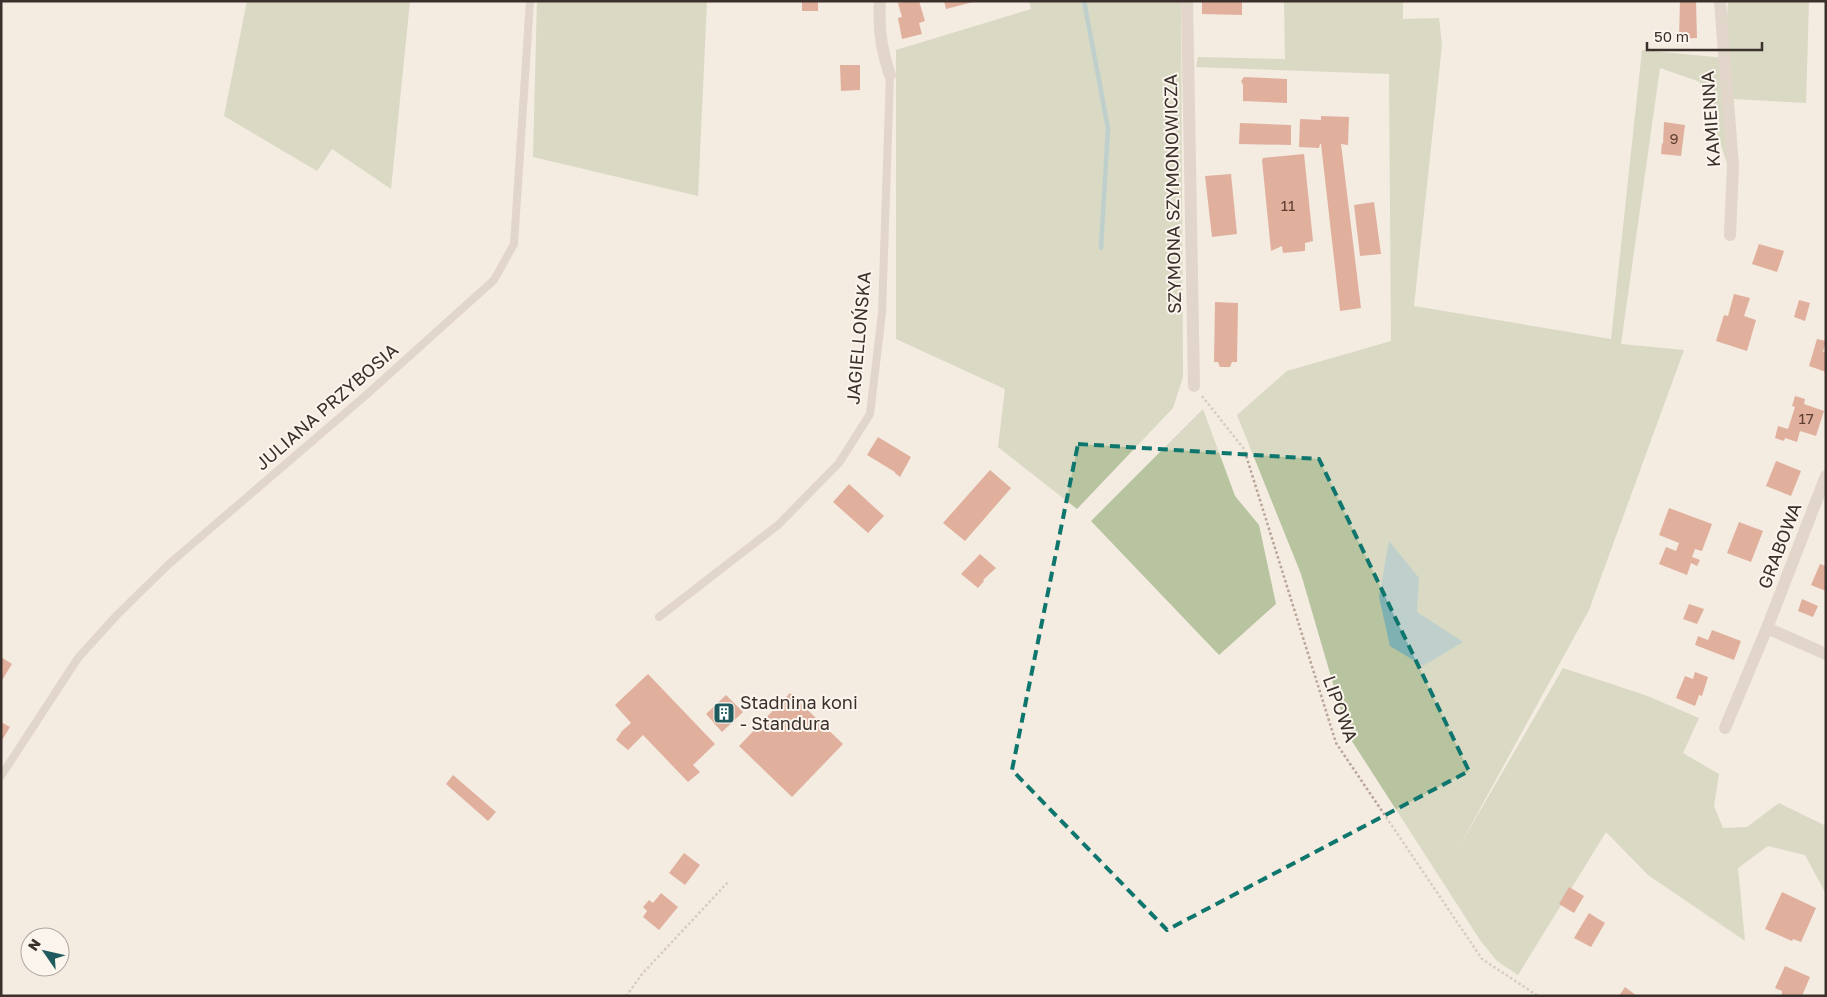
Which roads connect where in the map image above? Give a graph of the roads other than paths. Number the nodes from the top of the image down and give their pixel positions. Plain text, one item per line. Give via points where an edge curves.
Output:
1 (530, 1) edge
2 (880, 1) edge
3 (1187, 1) edge
4 (1720, 1) edge
5 (890, 75) joint
6 (1730, 235) dead end
7 (1194, 386) road end
8 (1826, 476) edge
9 (660, 617) dead end
10 (1767, 628) junction
11 (1826, 654) edge
12 (1725, 728) dead end
13 (1, 776) edge

1 - 13 lane, JULIANA PRZYBOSIA via 514,244 494,280 169,564 117,615 78,658
2 - 5 street, JAGIELLOŃSKA via 878,21
3 - 7 street, SZYMONA SZYMONOWICZA
4 - 6 street, KAMIENNA via 1733,166
5 - 9 lane, JAGIELLOŃSKA via 882,313 870,414 839,464 778,525
8 - 10 street, GRABOWA
10 - 11 street
10 - 12 street, GRABOWA

